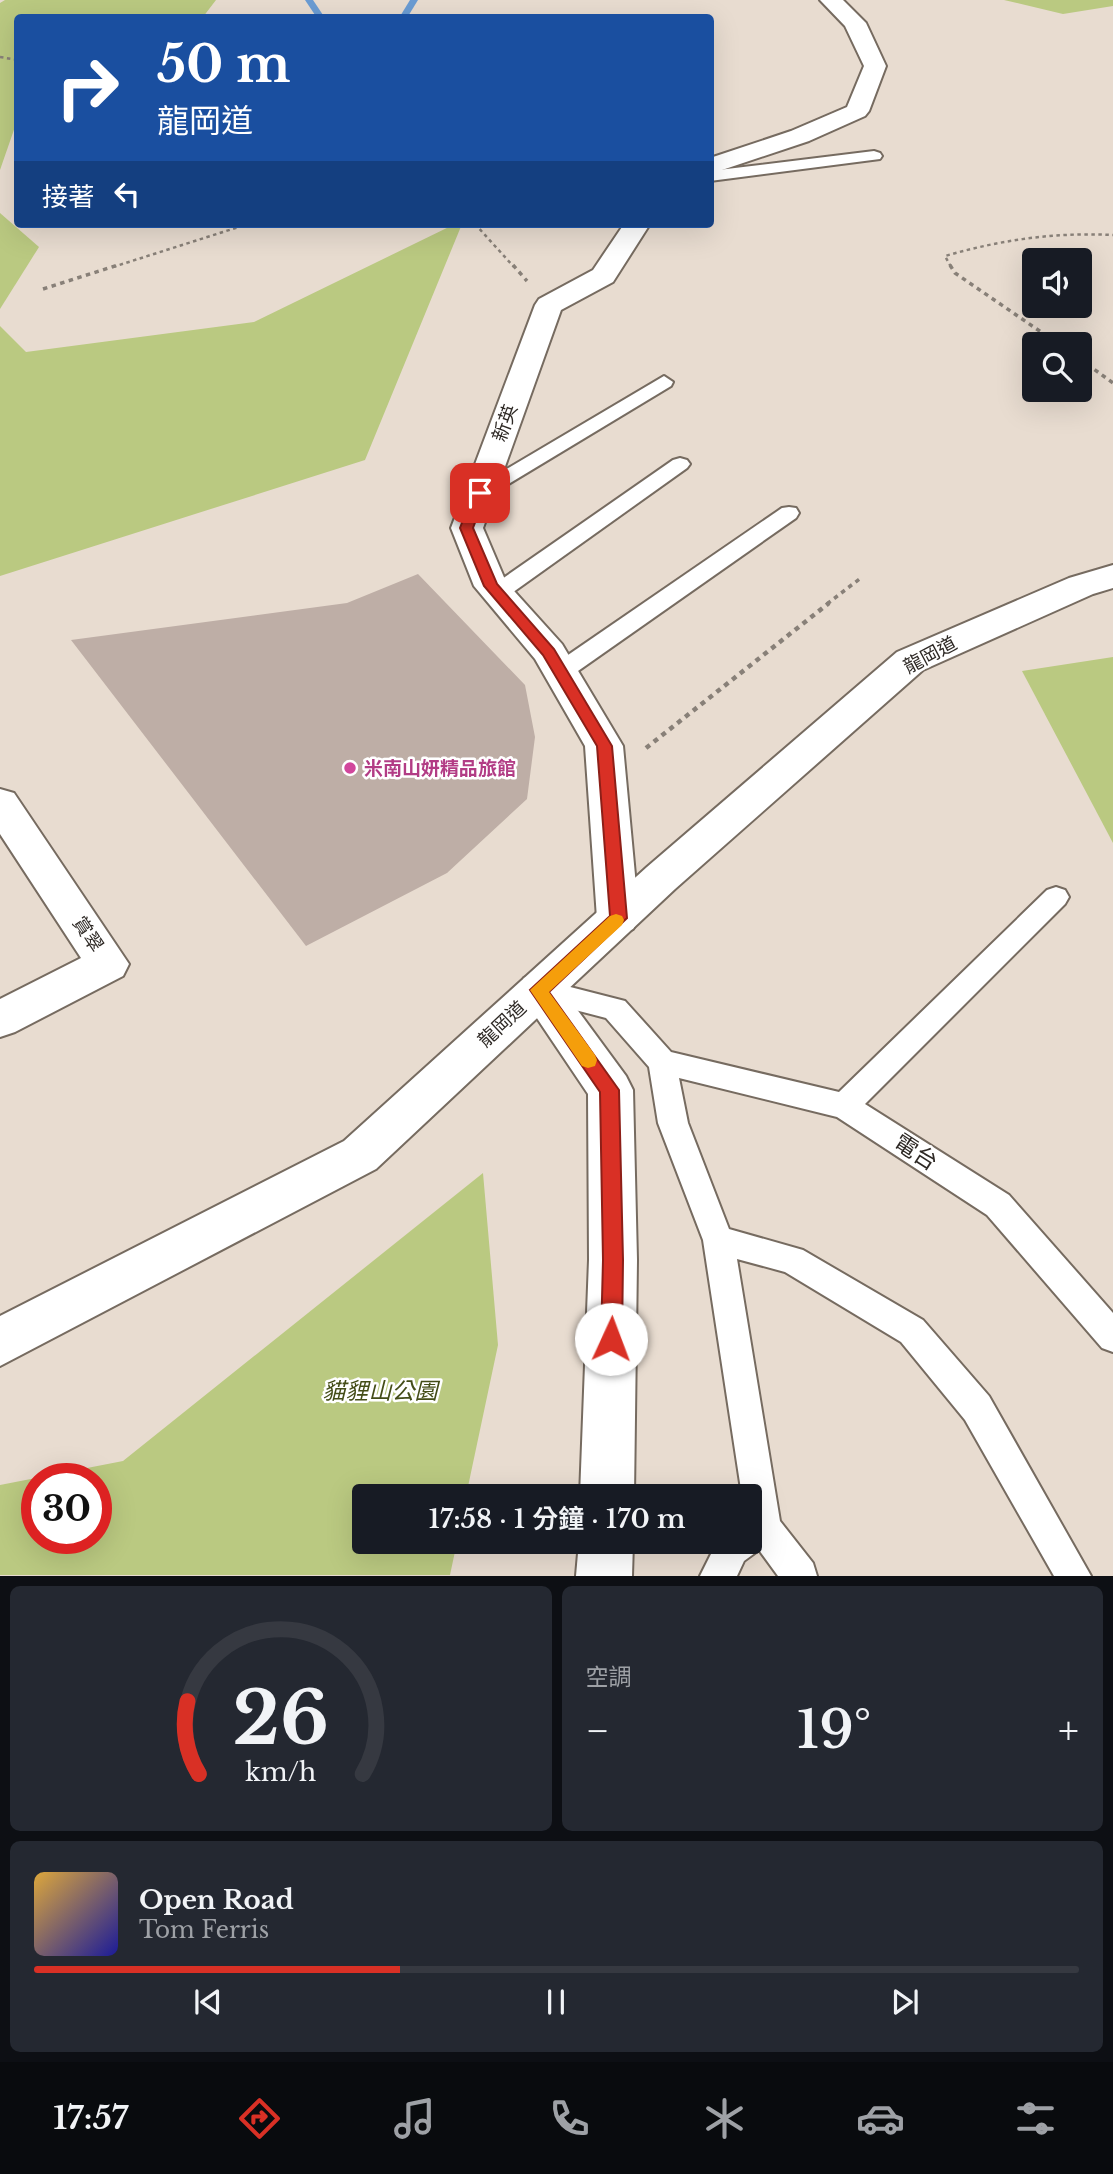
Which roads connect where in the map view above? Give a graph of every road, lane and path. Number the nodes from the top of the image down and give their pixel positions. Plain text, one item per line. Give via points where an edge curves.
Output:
1 (831, 0) edge
2 (874, 156) dead end
3 (714, 166) edge
4 (714, 176) edge
5 (235, 228) edge
6 (479, 228) edge
7 (634, 228) edge
8 (1113, 234) edge
9 (43, 289) dead end
10 (549, 305) junction
11 (1041, 332) edge
12 (1092, 368) edge
13 (664, 382) dead end
14 (1113, 383) edge
15 (680, 464) dead end
16 (480, 493) junction
17 (789, 513) dead end
18 (1113, 576) edge
19 (862, 577) dead end
20 (497, 593) junction
21 (560, 672) junction
22 (605, 758) junction
23 (0, 803) edge
24 (1056, 897) dead end
25 (618, 918) junction
26 (539, 990) junction
27 (0, 1018) edge
28 (662, 1062) junction
29 (844, 1106) junction
30 (718, 1240) junction
31 (1113, 1337) edge
32 (0, 1342) edge
33 (607, 1484) edge
34 (746, 1484) edge
35 (762, 1544) edge
36 (605, 1554) edge
37 (729, 1554) edge
38 (604, 1576) edge
39 (717, 1576) edge
40 (800, 1576) edge
41 (1074, 1576) edge

1 - 3 street via 855,23 875,66 857,111
2 - 4 lane
5 - 9 path
6 - 10 path
7 - 10 street via 603,276
8 - 11 path via 1080,233 983,244 945,256 955,273
10 - 16 street, 新英
12 - 14 path
13 - 16 lane
15 - 20 lane
16 - 20 street, 新英 via 467,528
17 - 21 lane
18 - 25 street, 龍岡道 via 910,661
19 - 22 path via 641,752
20 - 21 street, 新英 via 549,652
21 - 22 street, 新英 via 604,746
22 - 25 street, 新英
23 - 27 street, 賞翠 via 108,964
24 - 29 lane
25 - 26 street, 龍岡道
26 - 28 lane via 615,1009
26 - 32 street, 龍岡道 via 360,1155
26 - 33 street via 610,1090 613,1260
28 - 29 lane, 電台
28 - 30 lane via 673,1123
29 - 31 lane, 電台 via 998,1205
30 - 34 lane
30 - 41 lane via 792,1261 912,1332 976,1408
35 - 40 lane
36 - 38 street
37 - 39 lane

